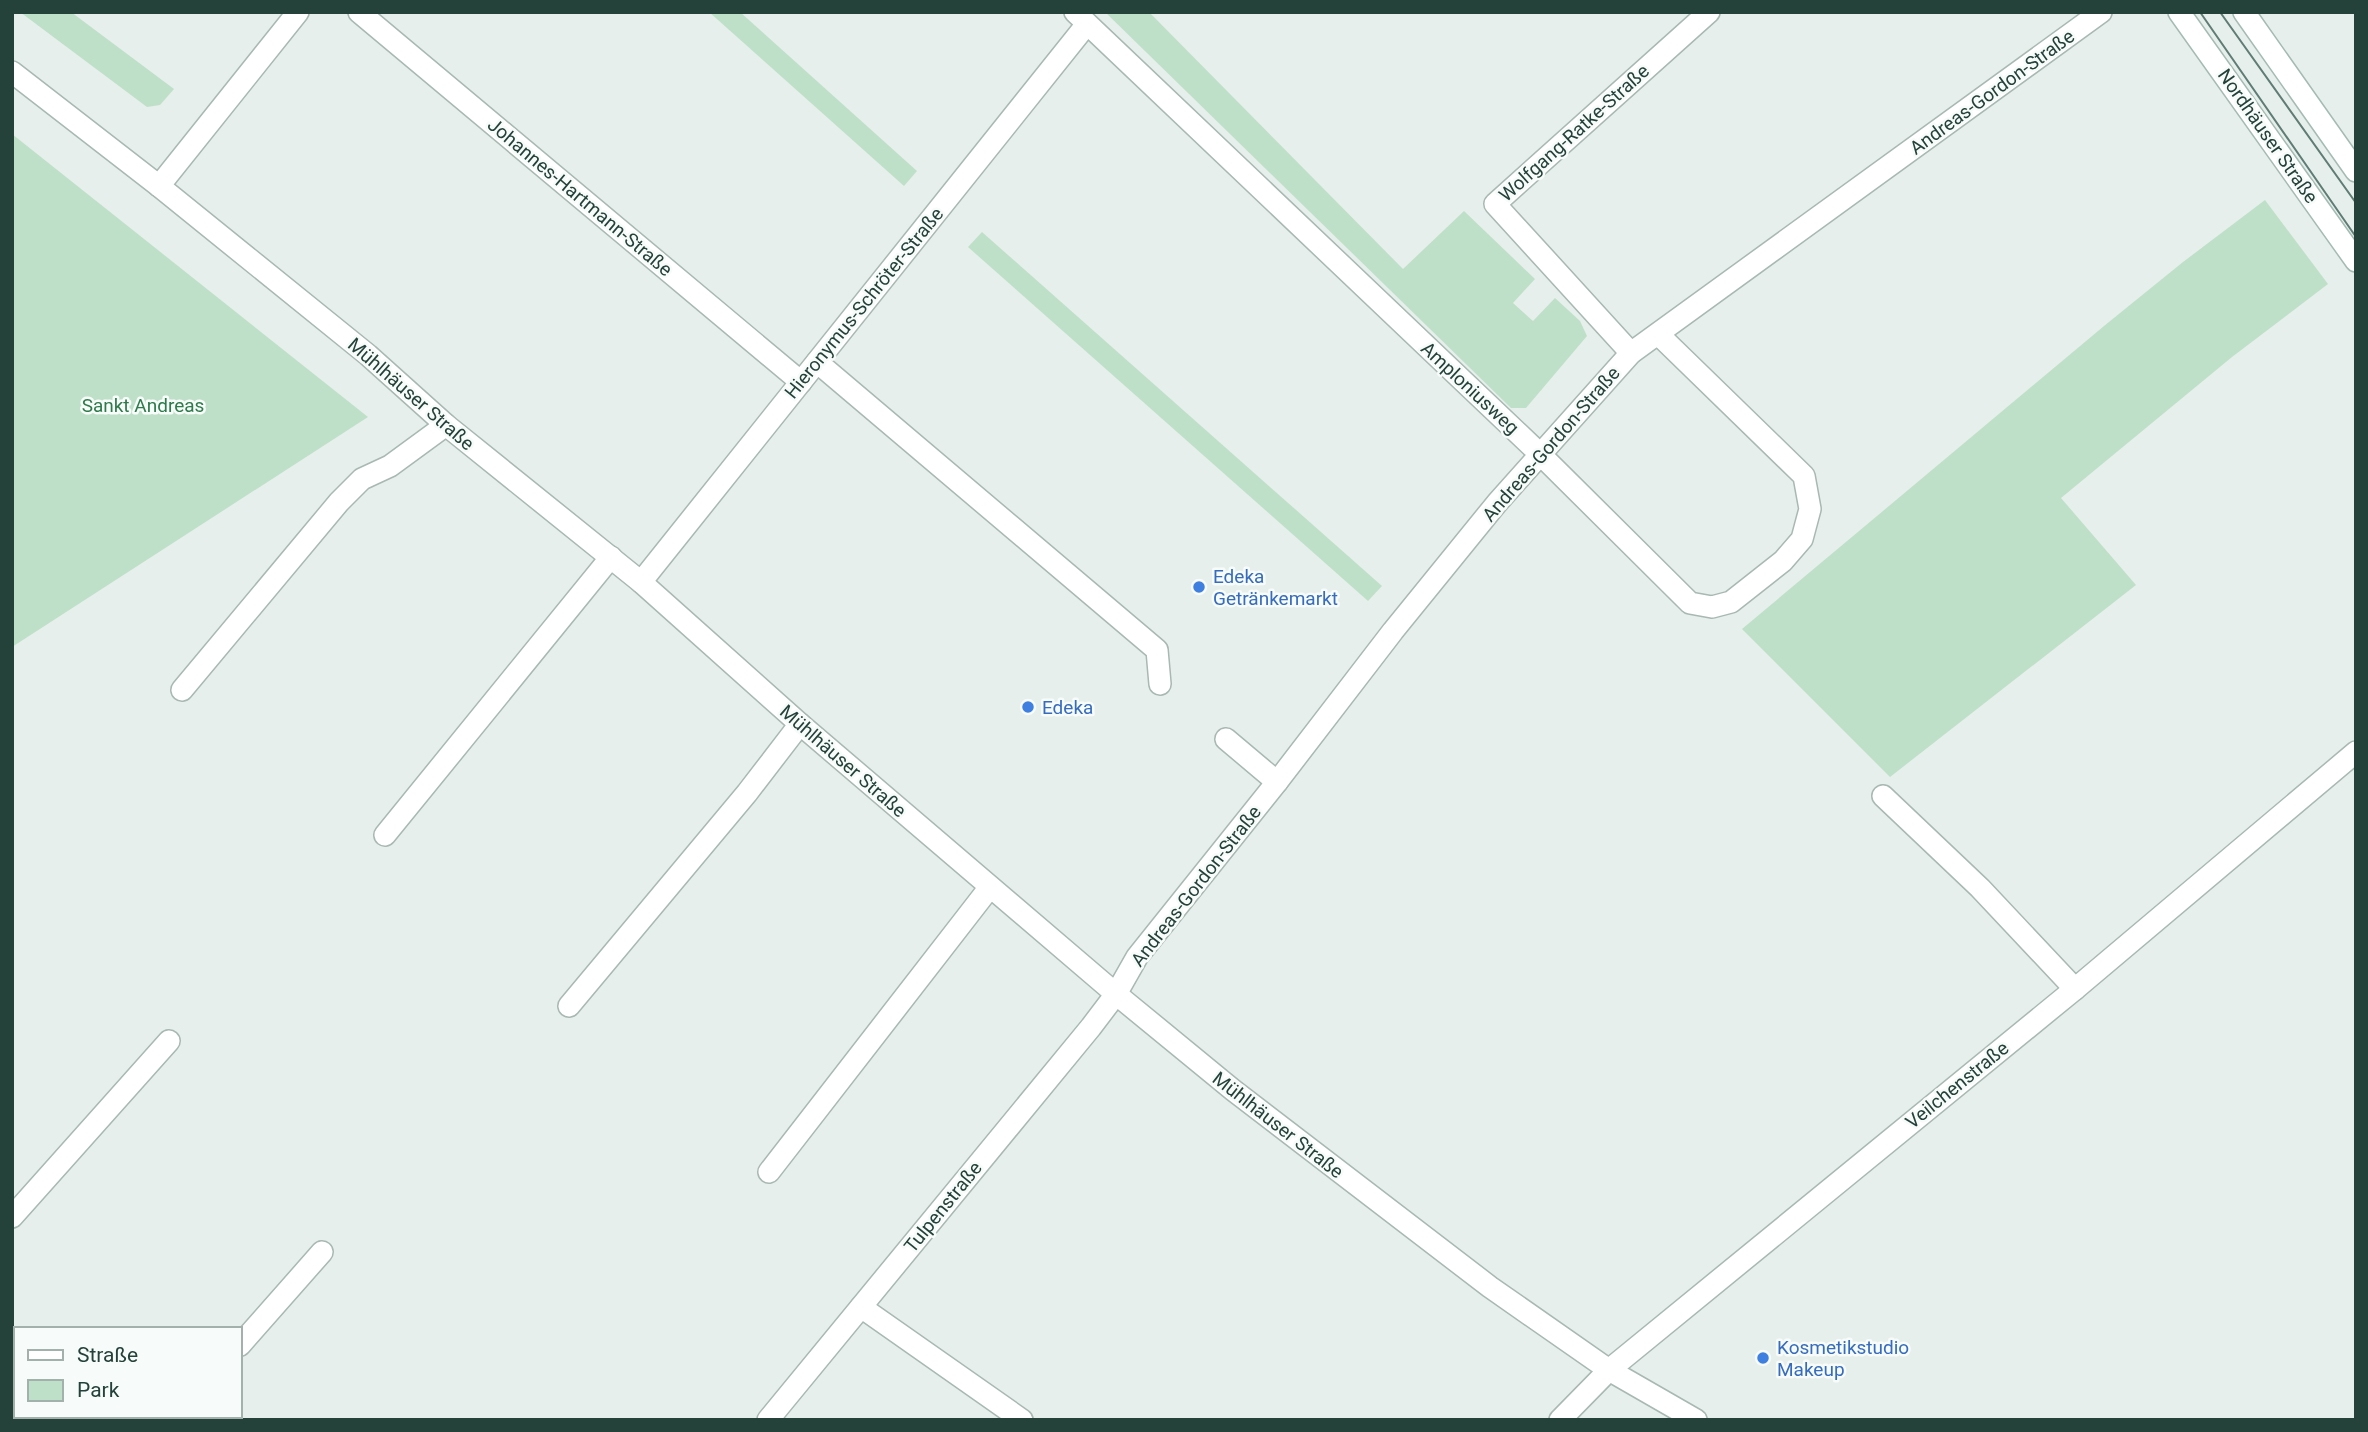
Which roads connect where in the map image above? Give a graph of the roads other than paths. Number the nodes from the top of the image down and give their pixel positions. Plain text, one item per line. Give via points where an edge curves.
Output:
1 (299, 12) edge
2 (359, 12) edge
3 (1709, 12) edge
4 (2101, 12) edge
5 (2179, 12) edge
6 (2244, 12) edge
7 (1081, 18) edge
8 (12, 72) edge
9 (2356, 171) edge
10 (159, 186) junction
11 (2356, 261) edge
12 (1658, 334) junction
13 (1631, 353) junction
14 (817, 362) junction
15 (801, 382) junction
16 (446, 425) junction
17 (1541, 455) junction
18 (611, 557) junction
19 (641, 582) junction
20 (1160, 684) dead end
21 (181, 690) dead end
22 (800, 724) junction
23 (1226, 739) dead end
24 (2356, 752) edge
25 (1278, 782) junction
26 (1883, 796) dead end
27 (385, 835) dead end
28 (990, 887) junction
29 (2075, 989) junction
30 (1116, 994) junction
31 (569, 1006) dead end
32 (169, 1041) dead end
33 (769, 1172) dead end
34 (12, 1217) edge
35 (322, 1252) dead end
36 (860, 1307) junction
37 (242, 1343) edge
38 (1609, 1370) junction
39 (768, 1420) edge
40 (1022, 1420) edge
41 (1560, 1420) edge
42 (1696, 1420) edge

1 - 10 street
2 - 15 street, Johannes-Hartmann-Straße
3 - 13 street, Wolfgang-Ratke-Straße via 1495,204
4 - 12 street, Andreas-Gordon-Straße
5 - 11 street, Nordhäuser Straße
6 - 9 street
7 - 14 street, Hieronymus-Schröter-Straße
7 - 17 street, Amploniusweg
8 - 10 street, Mühlhäuser Straße
10 - 16 street, Mühlhäuser Straße via 368,355
12 - 13 street, Andreas-Gordon-Straße
12 - 17 street, Amploniusweg via 1804,476 1810,509 1802,539 1783,561 1731,602 1712,607 1690,603
13 - 17 street, Andreas-Gordon-Straße
14 - 15 street, Hieronymus-Schröter-Straße
14 - 20 street via 1157,650
15 - 19 street, Hieronymus-Schröter-Straße
16 - 18 street, Mühlhäuser Straße
16 - 21 street via 390,466 362,479 338,502
17 - 25 street, Andreas-Gordon-Straße via 1393,631
18 - 19 street, Mühlhäuser Straße
18 - 27 street
19 - 22 street, Mühlhäuser Straße
22 - 28 street, Mühlhäuser Straße
22 - 31 street
23 - 25 street
24 - 29 street, Veilchenstraße
25 - 30 street, Andreas-Gordon-Straße via 1137,957
26 - 29 street via 1980,888
28 - 30 street, Mühlhäuser Straße
28 - 33 street
29 - 38 street, Veilchenstraße
30 - 36 street, Tulpenstraße
30 - 38 street, Mühlhäuser Straße via 1359,1188
32 - 34 street
35 - 37 street
36 - 39 street, Tulpenstraße
36 - 40 street
38 - 41 street, Veilchenstraße
38 - 42 street, Mühlhäuser Straße

